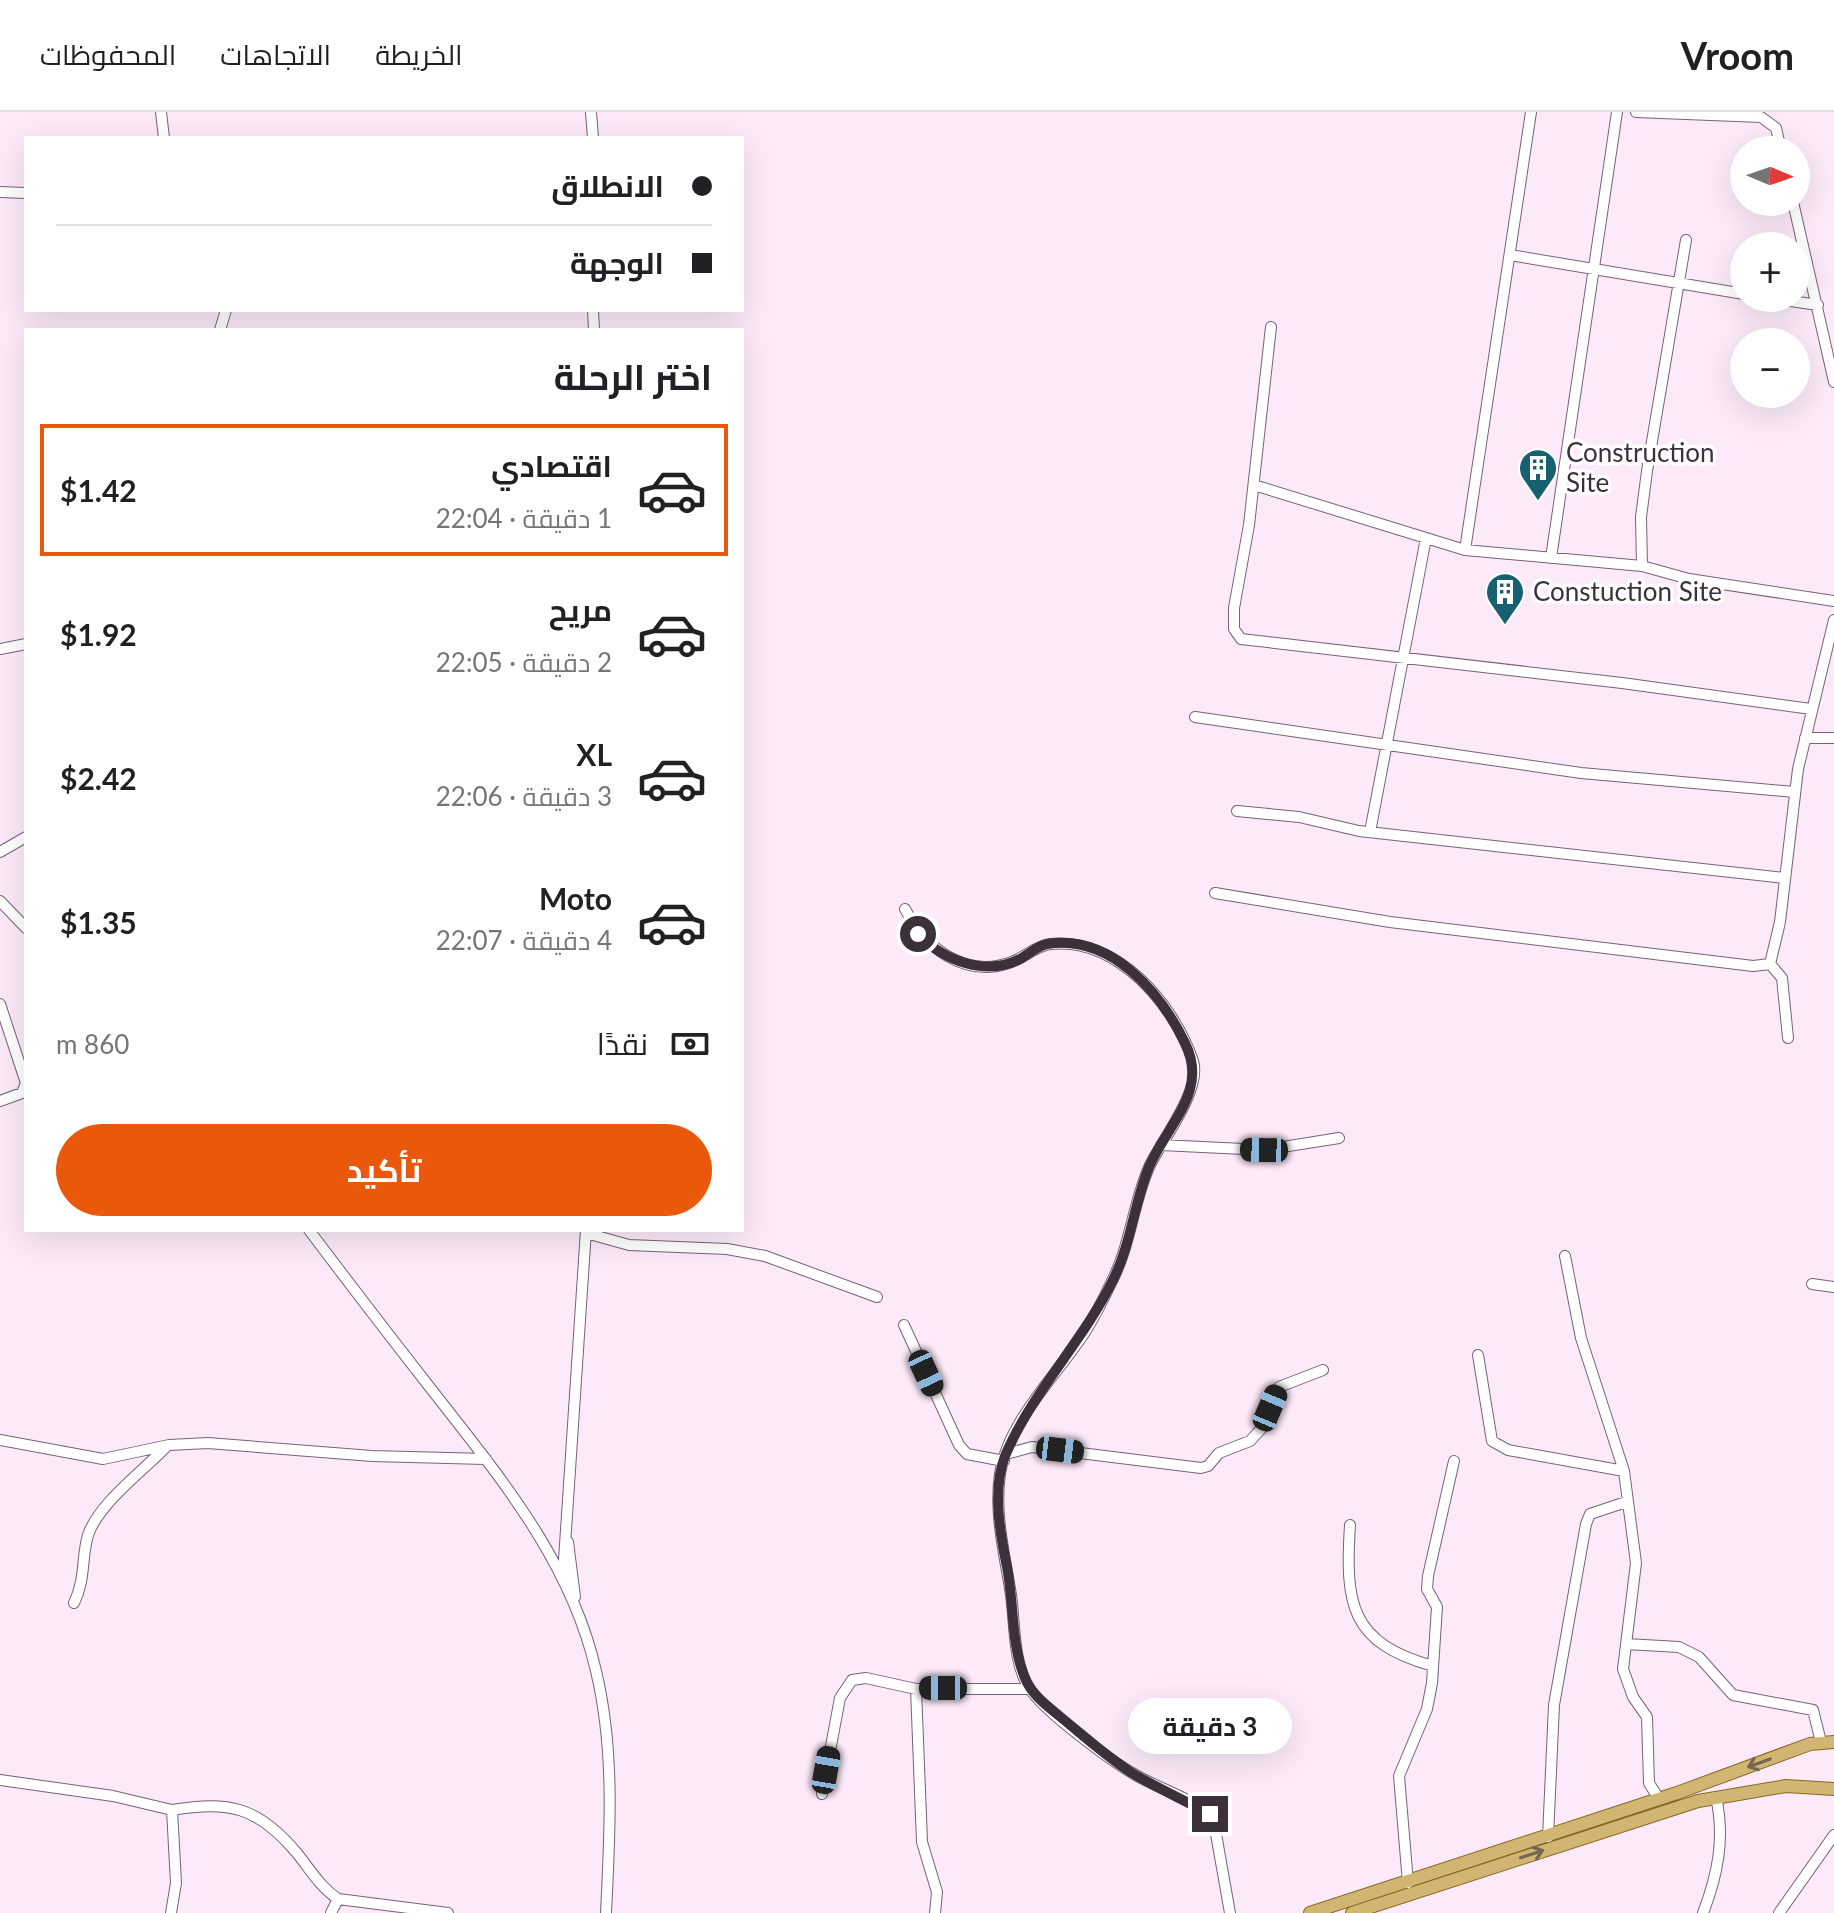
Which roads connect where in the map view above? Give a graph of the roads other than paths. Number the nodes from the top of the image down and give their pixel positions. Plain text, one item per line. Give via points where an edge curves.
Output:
1 (161, 112) edge
2 (591, 112) edge
3 (1531, 112) edge
4 (1617, 112) edge
5 (1636, 112) edge
6 (164, 136) edge
7 (593, 136) edge
8 (1778, 136) edge
9 (0, 192) edge
10 (24, 193) edge
11 (1796, 216) edge
12 (1686, 240) dead end
13 (1510, 255) junction
14 (1594, 270) junction
15 (1678, 285) junction
16 (1730, 292) edge
17 (1810, 304) edge
18 (1818, 305) junction
19 (1271, 327) dead end
20 (1834, 382) edge
21 (1254, 485) junction
22 (1426, 538) junction
23 (1465, 550) junction
24 (1551, 558) junction
25 (1642, 566) junction
26 (1834, 601) edge
27 (1834, 620) edge
28 (24, 644) edge
29 (0, 649) edge
30 (1405, 659) junction
31 (1811, 709) junction
32 (1195, 717) dead end
33 (1805, 738) junction
34 (1834, 738) edge
35 (1386, 746) junction
36 (1795, 792) junction
37 (1237, 811) dead end
38 (1370, 832) junction
39 (24, 838) edge
40 (0, 852) edge
41 (1784, 878) junction
42 (1215, 893) dead end
43 (0, 901) edge
44 (905, 909) dead end
45 (5, 915) edge
46 (24, 927) edge
47 (1770, 964) junction
48 (0, 1004) edge
49 (1788, 1038) dead end
50 (24, 1077) edge
51 (24, 1088) edge
52 (0, 1101) edge
53 (1339, 1138) dead end
54 (1161, 1145) junction
55 (311, 1232) edge
56 (586, 1232) edge
57 (1565, 1256) dead end
58 (1812, 1284) dead end
59 (1834, 1287) edge
60 (877, 1297) dead end
61 (904, 1325) dead end
62 (1478, 1355) dead end
63 (1323, 1370) dead end
64 (0, 1440) edge
65 (169, 1445) junction
66 (1005, 1457) junction
67 (486, 1459) junction
68 (1454, 1461) dead end
69 (1624, 1471) junction
70 (1626, 1502) junction
71 (1350, 1525) dead end
72 (566, 1536) junction
73 (563, 1576) junction
74 (74, 1603) dead end
75 (576, 1608) junction
76 (1626, 1644) junction
77 (1433, 1666) junction
78 (916, 1689) junction
79 (1030, 1689) junction
80 (1825, 1741) edge
81 (0, 1780) edge
82 (1834, 1789) edge
83 (822, 1794) dead end
84 (1716, 1797) junction
85 (1659, 1799) junction
86 (1679, 1800) junction
87 (172, 1810) junction
88 (1834, 1835) edge
89 (1548, 1837) junction
90 (1408, 1883) junction
91 (338, 1899) junction
92 (171, 1913) edge
93 (331, 1913) edge
94 (448, 1913) edge
95 (606, 1913) edge
96 (935, 1913) edge
97 (1230, 1913) edge
98 (1310, 1913) edge
99 (1352, 1913) edge
100 (1703, 1913) edge
101 (1779, 1913) edge

1 - 6 street
2 - 7 street
3 - 13 street
4 - 14 street
5 - 8 street via 1761,117
9 - 10 street
11 - 18 street
12 - 15 street
13 - 14 street
13 - 23 street
14 - 15 street
14 - 24 street
15 - 16 street
15 - 25 street via 1641,517
17 - 18 street
18 - 20 street
19 - 21 street
21 - 22 street
21 - 30 street via 1234,608 1234,629 1241,639
22 - 23 street
22 - 30 street
23 - 24 street
24 - 25 street
25 - 26 street via 1689,579
27 - 31 street
28 - 29 street
30 - 31 street
30 - 35 street
31 - 33 street
32 - 35 street
33 - 34 street
33 - 36 street
35 - 36 street via 1581,773
35 - 38 street
36 - 41 street
37 - 38 street
38 - 41 street
39 - 40 street
41 - 47 street
42 - 47 street via 1390,922
43 - 45 street
44 - 54 street via 931,947 962,962 1006,964 1042,946 1073,943 1118,959 1175,1025 1194,1063 1193,1087
45 - 46 street
47 - 49 street via 1782,978
48 - 50 street
51 - 52 street
53 - 54 street via 1264,1150
54 - 66 street via 1113,1279 1085,1332 1040,1390
55 - 67 street
56 - 60 street via 629,1245 765,1256
56 - 72 street
57 - 69 street via 1581,1338
58 - 59 street
61 - 66 street via 959,1445 967,1454
62 - 69 street via 1492,1441 1508,1450
63 - 66 street via 1279,1387 1261,1429 1250,1441 1219,1453 1201,1468 1032,1447
64 - 65 street via 103,1459
65 - 67 street
65 - 74 street via 96,1518
66 - 79 street via 999,1490 1001,1544 1021,1667
67 - 73 street
68 - 77 street via 1428,1576 1427,1589 1437,1607
69 - 70 street
70 - 76 street via 1636,1563
70 - 89 street via 1590,1514 1586,1524 1554,1705
71 - 77 street via 1347,1575 1356,1612 1381,1646
72 - 73 street
72 - 75 street
73 - 75 street
75 - 95 street via 596,1671 609,1745
76 - 80 street via 1679,1647 1699,1657 1733,1695 1813,1710
76 - 85 street via 1623,1669 1647,1717 1649,1783
77 - 90 street via 1427,1709 1399,1776
78 - 79 street
78 - 83 street via 866,1678 847,1684
78 - 96 street via 922,1842 937,1892
79 - 97 street via 1113,1759 1213,1817
80 -> 86 main road
81 - 87 street
82 - 84 main road via 1786,1786
84 - 86 main road
84 - 100 street via 1722,1824 1720,1858
85 - 86 main road
85 - 89 main road
99 -> 86 main road
87 - 91 street via 235,1806 294,1850
87 - 92 street via 176,1883
88 - 101 street
89 - 90 main road
90 - 98 main road
91 - 93 street
91 - 94 street

